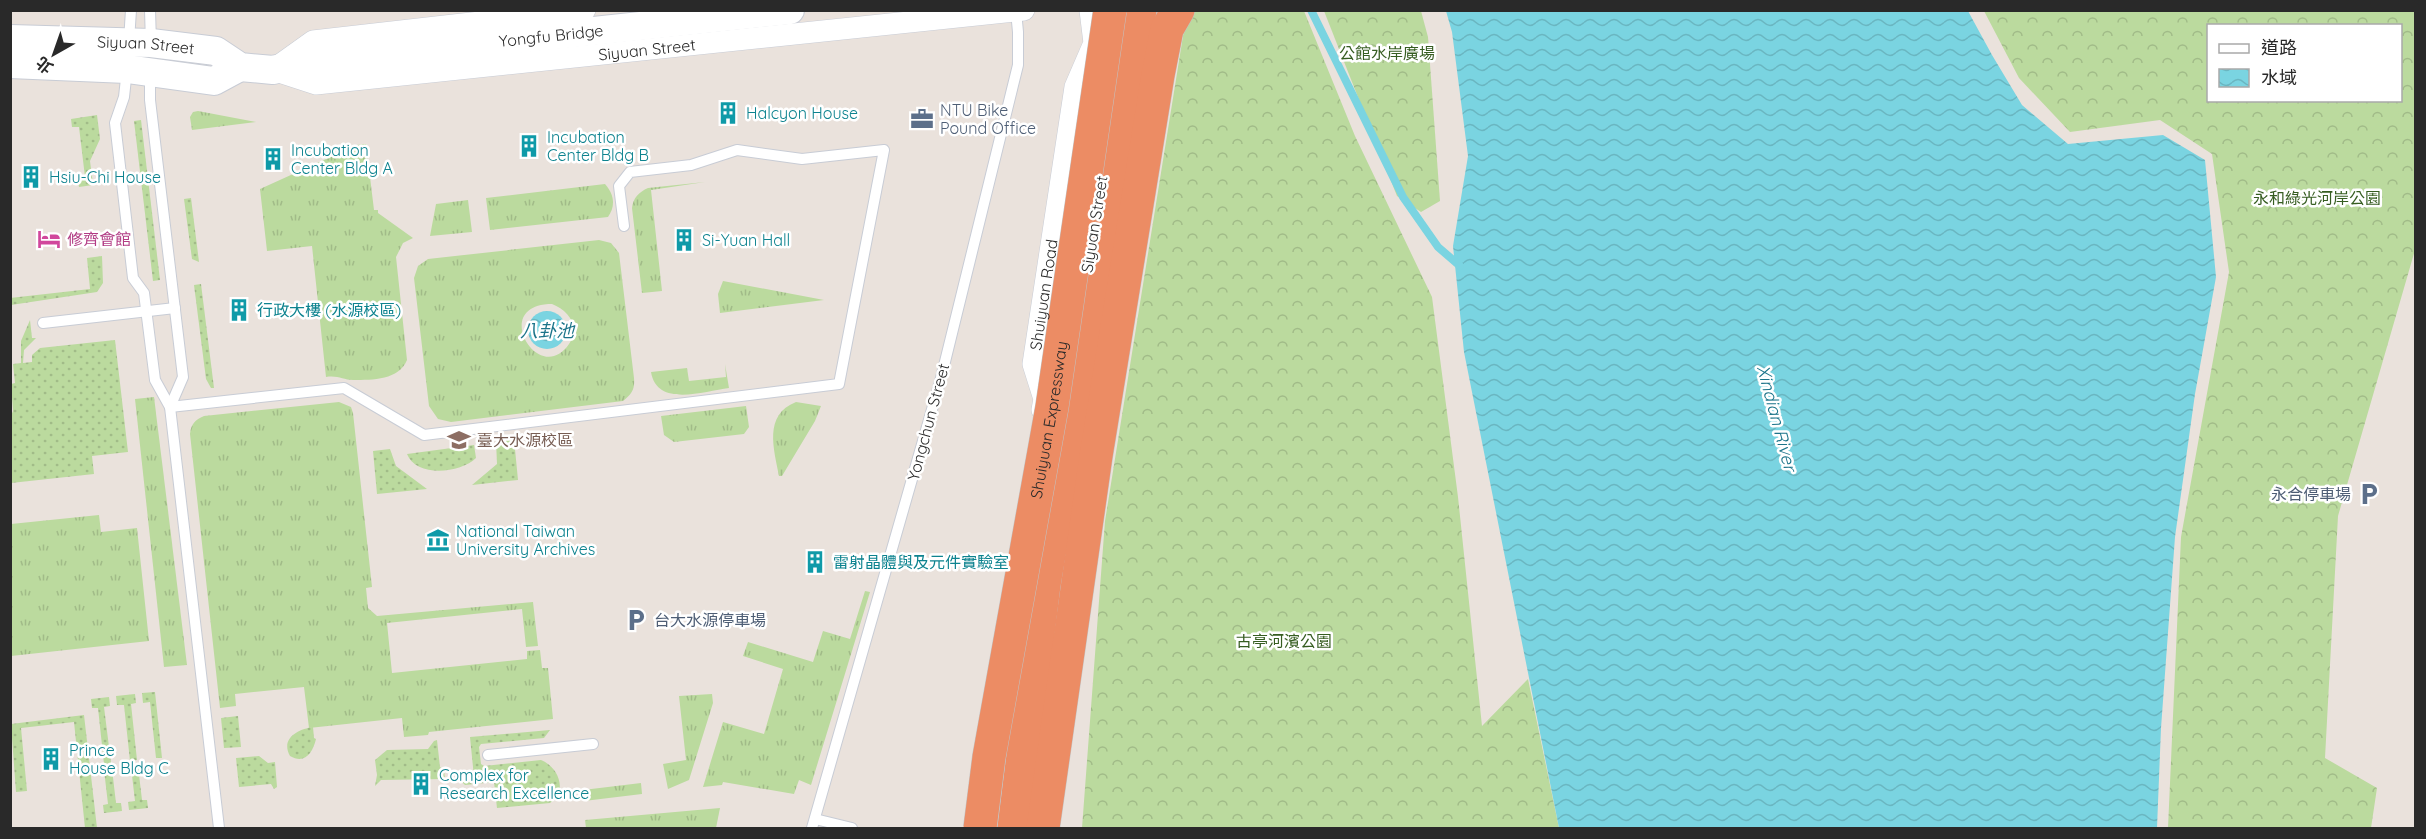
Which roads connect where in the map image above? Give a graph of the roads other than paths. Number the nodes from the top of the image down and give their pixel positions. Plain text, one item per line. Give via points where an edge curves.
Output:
1 (131, 10) edge
2 (150, 10) edge
3 (585, 10) edge
4 (790, 10) edge
5 (1024, 10) edge
6 (1090, 10) edge
7 (1110, 10) edge
8 (1140, 10) edge
9 (1178, 10) edge
10 (1016, 11) edge
11 (10, 39) edge
12 (1094, 43) junction
13 (139, 56) junction
14 (312, 61) joint
15 (10, 64) edge
16 (273, 70) junction
17 (624, 226) dead end
18 (1069, 236) dead end
19 (175, 308) junction
20 (147, 311) junction
21 (43, 323) dead end
22 (1056, 369) junction
23 (1044, 399) junction
24 (170, 407) junction
25 (594, 744) dead end
26 (488, 755) dead end
27 (814, 824) edge
28 (219, 828) edge
29 (852, 828) edge
30 (973, 828) edge
31 (980, 828) edge
32 (1014, 828) edge
33 (1043, 828) edge

1 - 13 lane
2 - 13 lane
3 - 16 street via 313,41
4 - 14 street, Yongfu Bridge
5 - 10 street, Siyuan Street
6 - 12 street
7 - 31 highway, Shuiyuan Expressway, bridge via 1052,407 989,757
8 - 32 highway via 1044,585
9 - 33 highway via 1167,29 1156,86 1096,456
10 - 16 street, Siyuan Street via 316,84
10 - 27 lane, Yongchun Street via 1018,65 941,378
11 - 13 street, Siyuan Street
12 - 22 street, Siyuan Street via 1116,90 1076,343
12 - 23 street, Shuiyuan Road via 1075,87 1033,364
13 - 15 street, Siyuan Street
13 - 16 street, Siyuan Street via 214,81 240,67
13 - 19 lane via 150,100
13 - 20 lane via 115,123 133,278 144,292
14 - 16 street, Siyuan Street
17 - 24 lane via 619,186 630,172 691,165 737,150 802,159 884,150 839,384 424,435 344,388
18 - 22 street via 1054,339
19 - 20 lane
19 - 24 lane via 183,377
20 - 21 lane
20 - 24 lane via 154,380
22 - 23 street, Siyuan Street
23 - 30 street, Shuiyuan Road
24 - 28 lane
25 - 26 lane
27 - 29 lane

